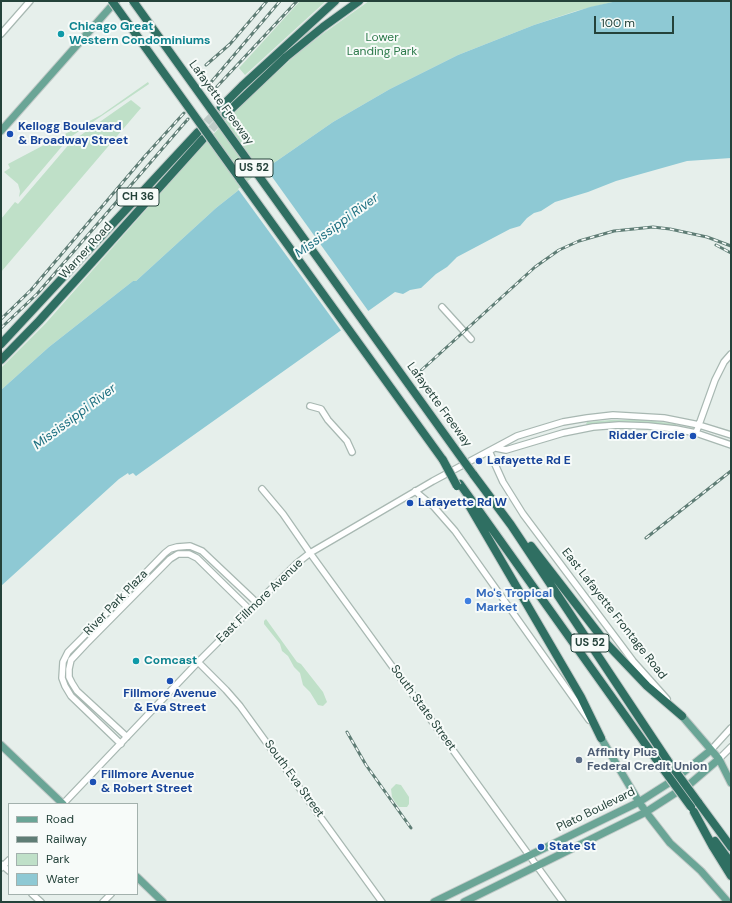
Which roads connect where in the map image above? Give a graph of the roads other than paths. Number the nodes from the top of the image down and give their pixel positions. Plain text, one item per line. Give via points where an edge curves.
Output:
1 (30, 1) edge
2 (112, 1) edge
3 (116, 1) edge
4 (133, 1) edge
5 (335, 1) edge
6 (359, 1) edge
7 (1, 34) edge
8 (1, 131) edge
9 (442, 307) dead end
10 (471, 339) dead end
11 (1, 344) edge
12 (731, 354) edge
13 (1, 360) edge
14 (310, 406) dead end
15 (699, 425) junction
16 (696, 433) junction
17 (731, 435) edge
18 (731, 446) edge
19 (496, 448) junction
20 (490, 451) junction
21 (352, 452) dead end
22 (459, 485) junction
23 (262, 489) dead end
24 (415, 491) junction
25 (511, 525) junction
26 (310, 553) junction
27 (257, 603) junction
28 (250, 610) junction
29 (198, 662) junction
30 (682, 716) junction
31 (731, 728) edge
32 (127, 737) junction
33 (602, 738) junction
34 (121, 744) junction
35 (1, 745) edge
36 (731, 747) edge
37 (711, 750) junction
38 (719, 759) junction
39 (731, 783) edge
40 (639, 802) junction
41 (62, 803) edge
42 (64, 803) edge
43 (700, 804) junction
44 (692, 810) junction
45 (646, 812) junction
46 (731, 840) edge
47 (731, 847) edge
48 (529, 855) junction
49 (731, 863) edge
50 (537, 866) junction
51 (731, 876) edge
52 (138, 878) edge
53 (33, 895) edge
54 (41, 902) edge
55 (163, 902) edge
56 (382, 902) edge
57 (434, 902) edge
58 (464, 902) edge
59 (563, 902) edge
60 (728, 902) edge

1 - 7 street
2 - 22 highway, US 52, bridge
3 - 8 main road
4 - 25 highway, Lafayette Freeway / US 52, bridge
5 - 6 highway via 242,86 223,110 290,53
9 - 10 street
11 - 13 highway, Warner Road / CH 36 via 200,135 71,286
12 - 15 street via 719,371
14 - 21 street via 321,409 347,441
15 - 16 street
15 - 17 street, East Fillmore Avenue
15 - 19 street, East Fillmore Avenue via 641,416 587,418 539,428 517,436
16 - 18 street, East Fillmore Avenue
16 - 19 street, East Fillmore Avenue via 648,426 593,427 506,450
19 - 20 street, East Fillmore Avenue
20 - 24 street, East Fillmore Avenue
20 - 30 street, East Lafayette Frontage Road via 523,514 633,661
22 - 33 highway
22 - 44 highway, US 52, bridge
23 - 26 street, South State Street
24 - 26 street, East Fillmore Avenue
24 - 33 street via 434,507 455,531
25 - 30 highway via 610,648 647,686
25 - 43 highway, Lafayette Freeway / US 52, bridge via 668,761
26 - 27 street, East Fillmore Avenue
26 - 48 street, South State Street
27 - 28 street, East Fillmore Avenue
27 - 34 street, River Park Plaza via 202,552 190,546 177,547 165,553 81,638 64,657 62,678 71,696
28 - 29 street, East Fillmore Avenue
28 - 32 street, River Park Plaza via 197,558 189,554 178,554 170,558 86,644 71,660 69,669 72,683
29 - 32 street, East Fillmore Avenue
29 - 56 street, South Eva Street via 245,712
30 - 37 main road, East Lafayette Frontage Road
31 - 37 street, Plato Boulevard
32 - 34 street, East Fillmore Avenue
33 - 40 main road
34 - 42 street, East Fillmore Avenue
35 - 41 main road
36 - 38 street, Plato Boulevard
37 - 38 main road, East Lafayette Frontage Road
37 - 40 main road, Plato Boulevard via 675,779
38 - 39 main road, East Lafayette Frontage Road
38 - 45 main road, Plato Boulevard via 691,783
40 - 45 main road
40 - 48 main road, Plato Boulevard
43 - 46 highway
43 - 47 highway, Lafayette Freeway / US 52
44 - 49 highway, US 52
44 - 51 highway
45 - 50 main road, Plato Boulevard
45 - 60 main road via 670,843
48 - 50 street, South State Street
48 - 57 main road, Plato Boulevard
50 - 58 main road, Plato Boulevard
50 - 59 street, South State Street
52 - 55 main road
53 - 54 street

